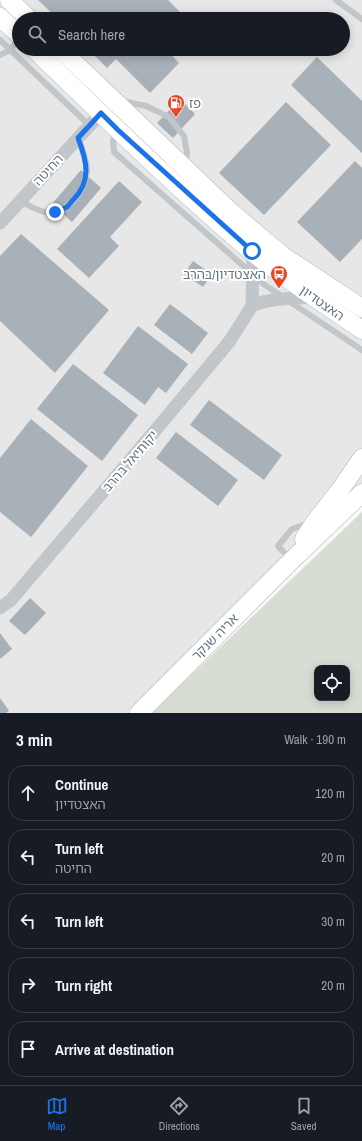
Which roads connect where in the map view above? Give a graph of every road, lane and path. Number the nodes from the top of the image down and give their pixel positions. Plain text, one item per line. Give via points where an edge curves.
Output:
1 (9, 0) edge
2 (336, 0) edge
3 (22, 12) edge
4 (0, 17) edge
5 (362, 19) edge
6 (12, 38) edge
7 (0, 40) edge
8 (12, 42) edge
9 (12, 44) edge
10 (0, 55) edge
11 (29, 56) edge
12 (40, 56) edge
13 (67, 56) edge
14 (113, 100) junction
15 (95, 119) junction
16 (118, 130) junction
17 (78, 138) junction
18 (185, 168) junction
19 (20, 201) junction
20 (0, 222) edge
21 (252, 251) junction
22 (253, 275) junction
23 (315, 297) junction
24 (286, 299) junction
25 (252, 306) junction
26 (362, 308) edge
27 (362, 330) edge
28 (362, 350) edge
29 (362, 458) edge
30 (362, 470) edge
31 (340, 490) junction
32 (362, 493) edge
33 (291, 561) junction
34 (0, 608) edge
35 (139, 713) edge

1 - 3 main road
2 - 5 lane
4 - 6 main road
7 - 8 lane
9 - 10 lane
11 - 15 lane
12 - 15 main road, האצטדיון
13 - 14 main road, האצטדיון
14 - 15 street, החיטה
14 - 18 main road, האצטדיון
14 - 18 lane via 146,106 169,117 184,136 187,153
15 - 16 main road, האצטדיון
15 - 17 street, החיטה
16 - 21 main road, האצטדיון
16 - 22 lane via 113,141 114,152
17 - 19 street, החיטה
17 - 19 lane via 87,170 84,185 78,195 66,207 55,212 45,212
18 - 26 main road, האצטדיון via 232,213 283,256
19 - 20 street, החיטה
21 - 22 street
21 - 23 main road, האצטדיון
22 - 24 lane
22 - 25 street
23 - 24 street
23 - 27 main road, האצטדיון
24 - 25 street via 265,301
24 - 28 lane
25 - 34 street, יקותיאל בהרב via 228,342 159,426 11,600
29 - 31 main road, אריה שנקר
30 - 31 lane
31 - 33 main road, אריה שנקר via 315,522
32 - 33 main road, אריה שנקר
33 - 35 main road, אריה שנקר

